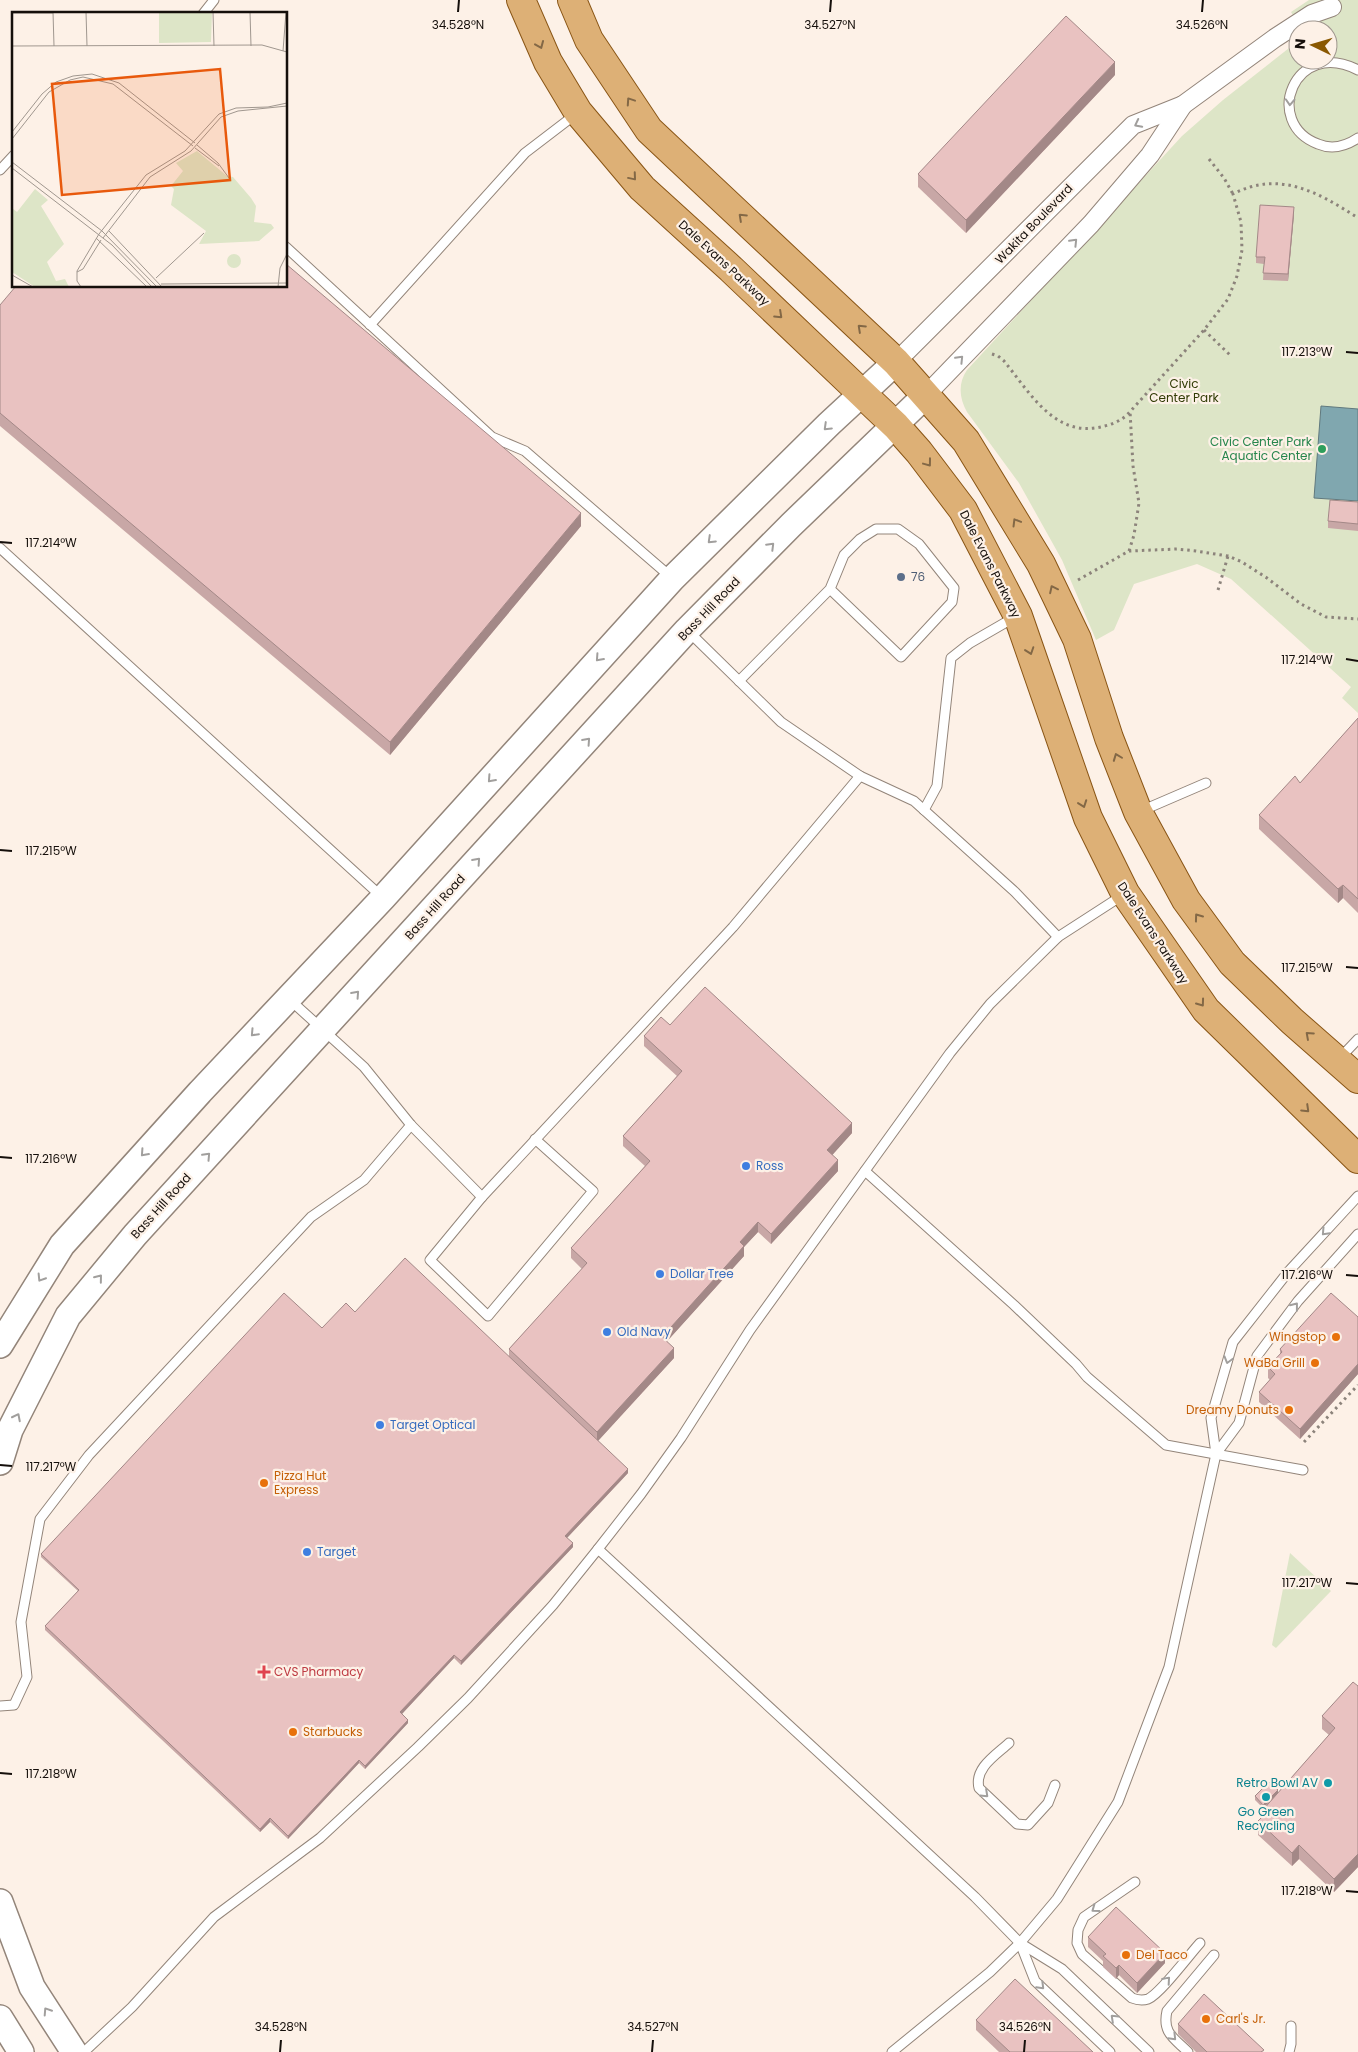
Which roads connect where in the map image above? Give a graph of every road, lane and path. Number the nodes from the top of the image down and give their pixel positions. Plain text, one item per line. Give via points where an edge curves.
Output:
1 (214, 0) edge
2 (521, 0) edge
3 (572, 0) edge
4 (1332, 7) dead end
5 (205, 12) edge
6 (1358, 70) edge
7 (1183, 105) junction
8 (578, 112) junction
9 (1358, 138) edge
10 (12, 157) edge
11 (1209, 159) dead end
12 (0, 170) edge
13 (1233, 194) junction
14 (1358, 218) edge
15 (288, 248) edge
16 (370, 325) junction
17 (1204, 330) junction
18 (990, 354) dead end
19 (1231, 356) dead end
20 (896, 362) junction
21 (863, 394) junction
22 (927, 394) junction
23 (1130, 411) junction
24 (896, 426) junction
25 (0, 548) edge
26 (1129, 551) junction
27 (1228, 556) junction
28 (672, 579) junction
29 (1078, 580) dead end
30 (830, 589) junction
31 (1218, 590) dead end
32 (1018, 616) junction
33 (1358, 619) edge
34 (687, 630) junction
35 (739, 682) junction
36 (860, 776) junction
37 (1206, 783) dead end
38 (924, 810) junction
39 (1138, 812) junction
40 (1125, 893) junction
41 (383, 898) junction
42 (1058, 937) junction
43 (287, 998) junction
44 (323, 1030) junction
45 (1358, 1039) edge
46 (1337, 1061) junction
47 (1358, 1079) edge
48 (411, 1125) junction
49 (535, 1138) junction
50 (1358, 1159) edge
51 (865, 1171) junction
52 (1358, 1196) edge
53 (482, 1197) junction
54 (1358, 1234) edge
55 (0, 1345) edge
56 (1358, 1385) edge
57 (1304, 1442) edge
58 (1216, 1454) junction
59 (0, 1462) edge
60 (1303, 1470) dead end
61 (598, 1549) junction
62 (0, 1706) edge
63 (1009, 1743) dead end
64 (1055, 1784) dead end
65 (1135, 1882) dead end
66 (0, 1902) edge
67 (1020, 1943) junction
68 (1200, 1943) dead end
69 (1214, 1955) dead end
70 (0, 2018) edge
71 (1291, 2026) dead end
72 (21, 2052) edge
73 (74, 2052) edge
74 (84, 2052) edge
75 (892, 2052) edge
76 (1110, 2052) edge
77 (1149, 2052) edge
78 (1188, 2052) edge
79 (1289, 2052) edge

1 - 5 lane
2 -> 8 main road, Dale Evans Parkway via 548,62
20 -> 3 main road via 649,130 589,40
4 - 7 street, Wakita Boulevard via 1312,14 1275,38
6 -> 9 lane via 1345,63 1330,61 1316,64 1294,82 1289,108 1300,133 1310,141 1336,147
7 -> 20 street, Wakita Boulevard via 1133,125
22 -> 7 street, Wakita Boulevard via 1091,224 1151,154
8 - 16 lane via 525,153
8 -> 21 main road, Dale Evans Parkway via 642,188
10 - 12 lane
11 - 13 path
13 - 14 path via 1262,184 1289,184 1322,197
13 - 17 path via 1242,230 1240,267 1228,300
15 - 16 lane
16 - 28 lane via 492,437 525,451
17 - 19 path
17 - 23 path
18 - 23 path via 1004,361 1048,414 1062,423 1083,428 1102,427 1122,419
20 - 21 main road
20 - 22 main road
21 - 24 main road, Dale Evans Parkway
21 -> 28 main road
22 - 24 main road, Bass Hill Road
39 -> 22 main road via 1109,738 1077,639 1041,564 966,441
23 - 26 path via 1139,504
24 -> 32 main road, Dale Evans Parkway via 963,510
34 -> 24 main road, Bass Hill Road
25 - 41 lane
26 - 27 path via 1177,549
26 - 29 path
27 - 31 path
27 - 33 path via 1267,578 1315,612 1326,617
28 -> 41 main road
30 - 30 lane via 844,555 876,529 898,529 919,544 954,588 952,602 901,657
30 - 35 lane
32 - 38 lane via 970,643 951,658 936,786
32 -> 40 main road, Dale Evans Parkway via 1088,818
34 - 35 lane
44 -> 34 main road, Bass Hill Road
35 - 36 lane via 781,722
36 - 38 lane via 914,801
36 - 49 lane via 733,927
37 - 39 lane
38 - 42 lane via 1015,892
46 -> 39 main road via 1232,963 1186,900
40 - 42 lane
40 -> 50 main road, Dale Evans Parkway via 1206,1010
41 - 43 main road
42 - 51 lane via 990,1004
43 - 44 lane
43 -> 55 main road via 62,1245
44 - 48 lane via 364,1067
59 -> 44 main road, Bass Hill Road via 10,1430 68,1316 135,1235
45 - 46 lane
46 - 47 main road
48 - 53 lane
48 - 62 lane via 364,1180 311,1217 89,1455 40,1519 21,1622 27,1677 14,1705
49 - 53 lane
49 - 53 lane via 593,1191 488,1316 430,1260
51 - 58 lane via 1014,1305 1087,1377 1166,1445
51 - 61 lane via 750,1330 642,1494
52 -> 58 lane via 1288,1272 1233,1342 1212,1418
58 -> 54 lane via 1239,1423 1257,1356 1298,1301
56 - 57 path
58 - 60 lane
58 - 67 lane via 1169,1667 1118,1802 1057,1899
61 - 67 lane via 901,1828
61 - 74 lane via 547,1612 418,1747 320,1838 214,1918 132,2007
63 -> 64 lane via 984,1767 977,1782 979,1788 1017,1824 1028,1825 1048,1803
65 -> 68 lane via 1084,1917 1077,1942 1082,1954 1132,1998 1140,2000 1149,1998 1158,1990
73 -> 66 main road via 32,1987
67 - 75 lane via 990,1972
67 -> 76 lane via 1035,1981
77 -> 67 lane via 1062,1969
69 -> 78 lane via 1173,2003 1166,2016 1167,2032
70 - 72 main road
71 - 79 lane

